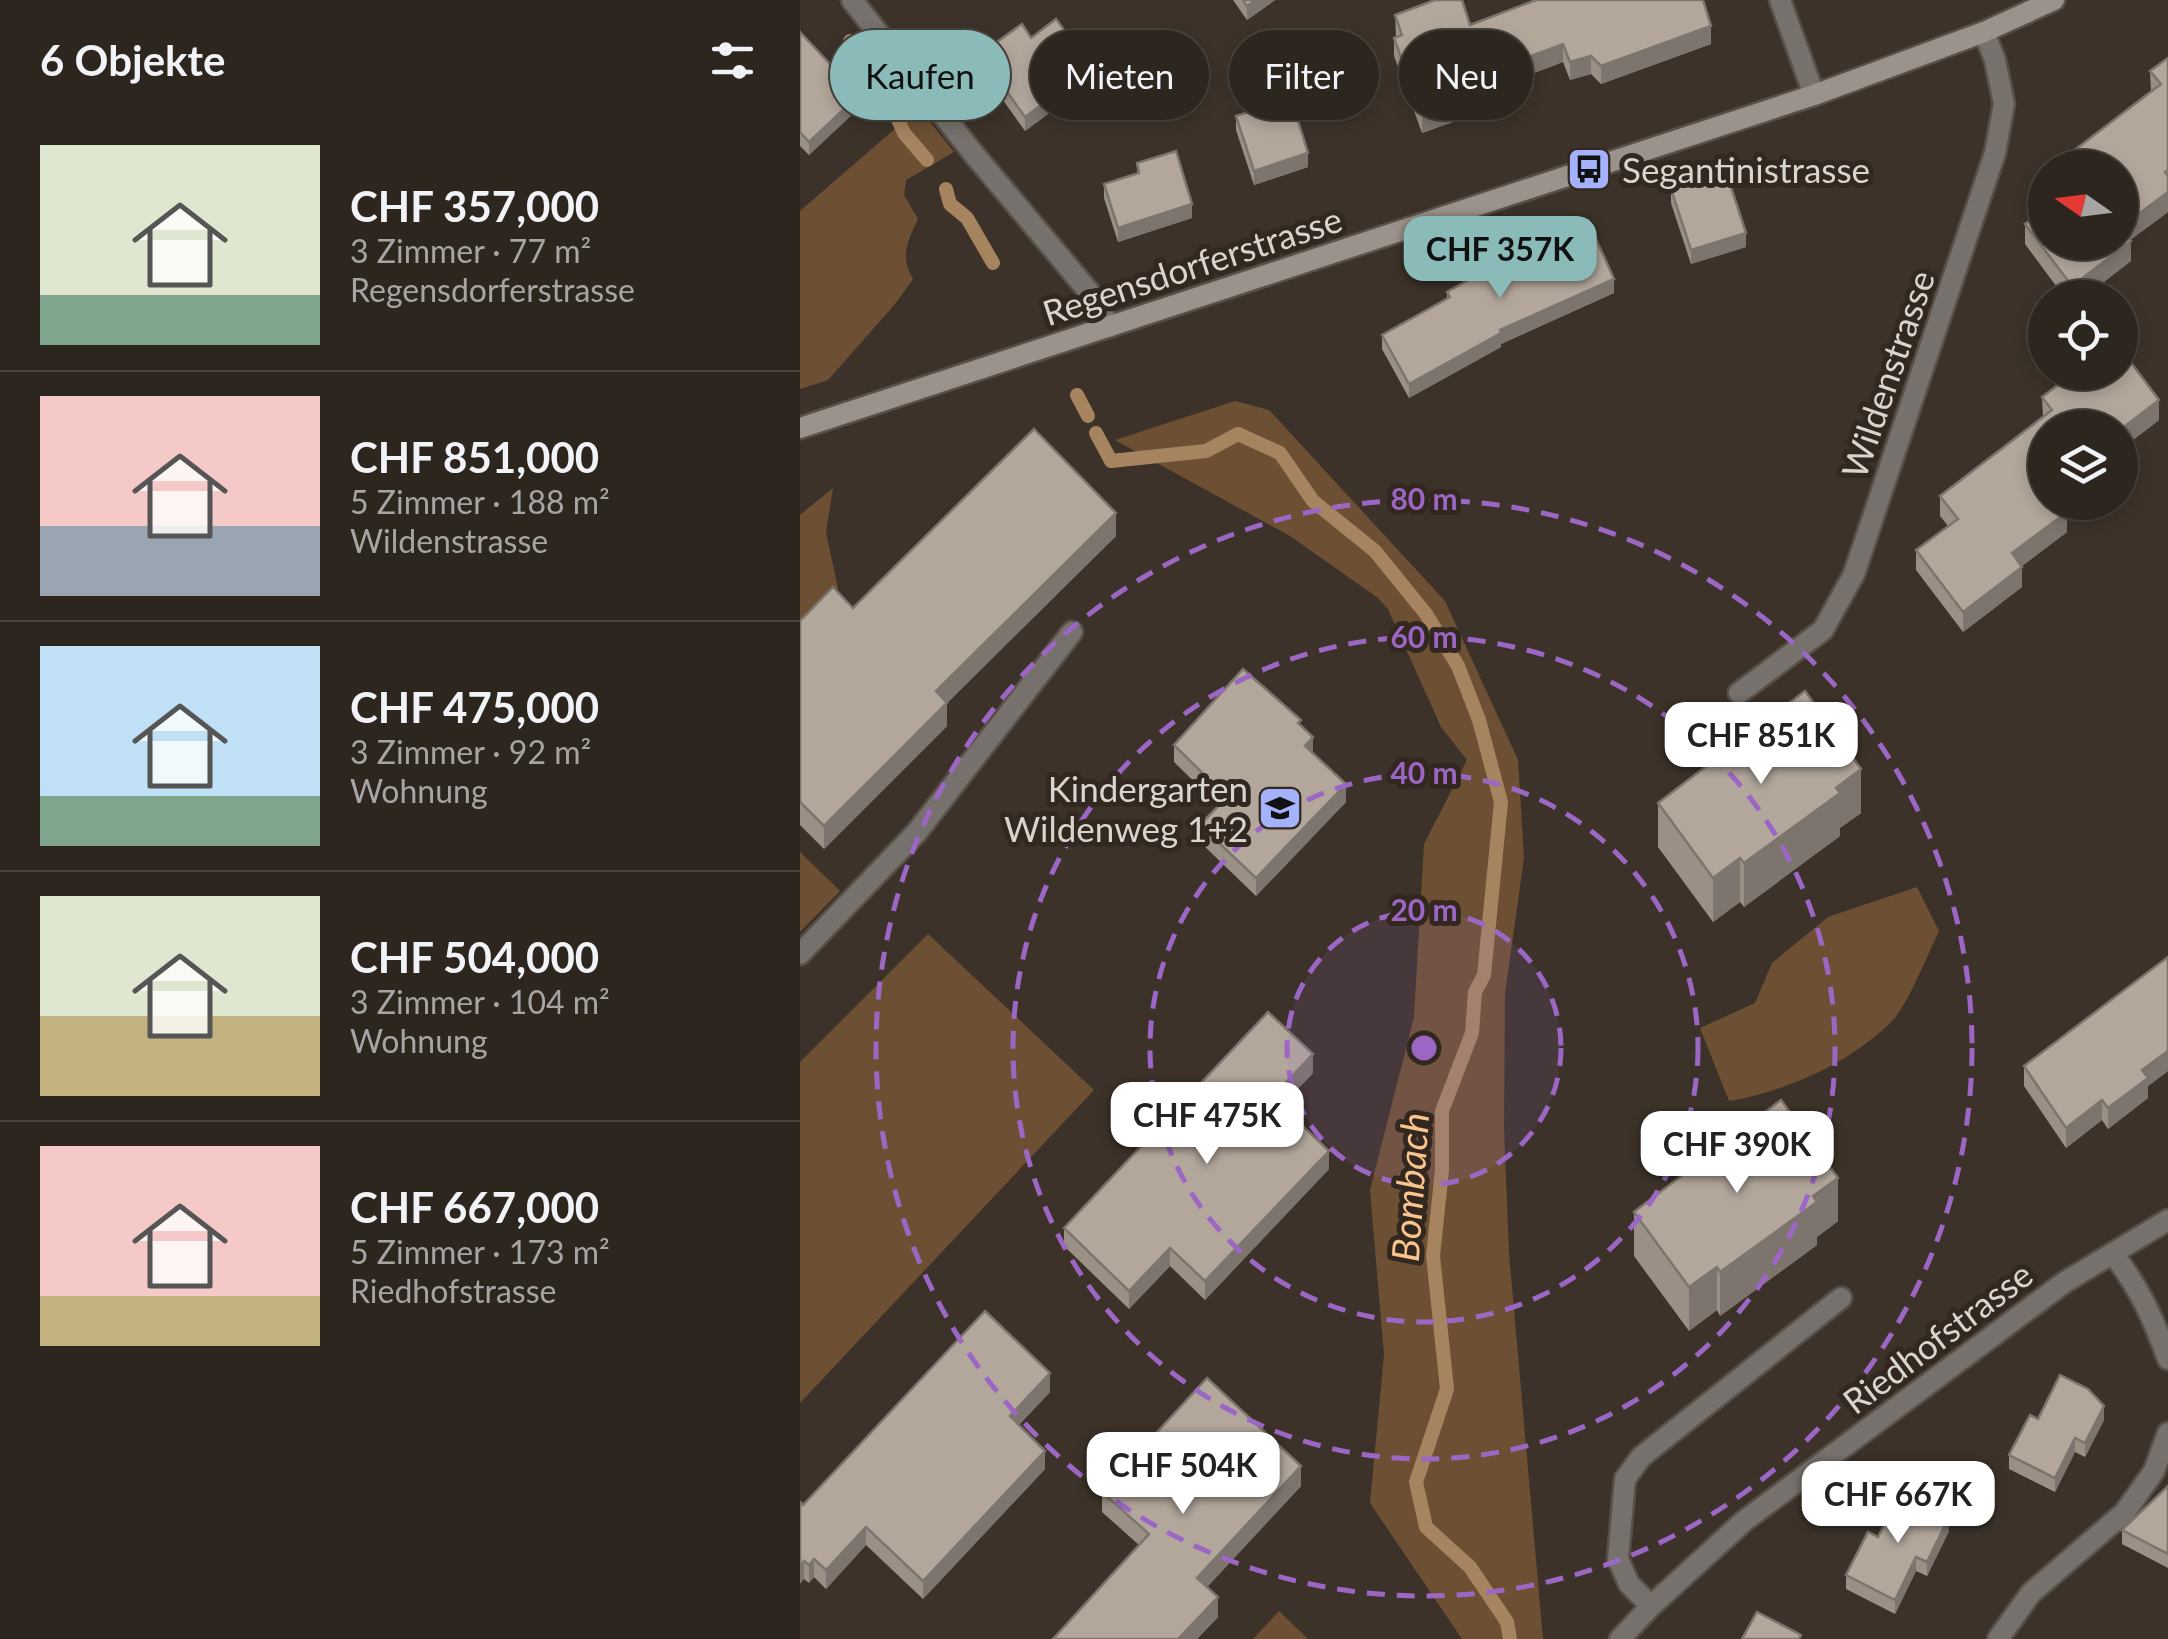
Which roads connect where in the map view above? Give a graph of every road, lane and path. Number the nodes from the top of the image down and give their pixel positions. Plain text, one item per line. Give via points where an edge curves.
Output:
1 (852, 0) edge
2 (1780, 0) edge
3 (2054, 0) edge
4 (1984, 32) junction
5 (1814, 95) junction
6 (1109, 327) junction
7 (800, 428) edge
8 (1072, 632) dead end
9 (1739, 692) dead end
10 (800, 954) edge
11 (2168, 1220) edge
12 (2113, 1254) junction
13 (1841, 1298) dead end
14 (2168, 1359) edge
15 (2168, 1433) edge
16 (1651, 1606) junction
17 (1620, 1639) edge
18 (1998, 1639) edge

1 - 6 street via 1095,300
2 - 5 street
3 - 4 street, Regensdorferstrasse
4 - 5 street, Regensdorferstrasse
4 - 9 street, Wildenstrasse via 2004,104 1995,153 1854,574 1823,630
5 - 6 street, Regensdorferstrasse
6 - 7 street, Regensdorferstrasse
8 - 10 street via 917,832
11 - 12 street, Riedhofstrasse
12 - 14 street via 2151,1312
12 - 16 street, Riedhofstrasse via 2065,1282 1744,1521
13 - 16 street via 1641,1457 1624,1479 1618,1560 1629,1584
15 - 18 street via 2154,1470 2124,1512 2031,1593
16 - 17 street, Riedhofstrasse

